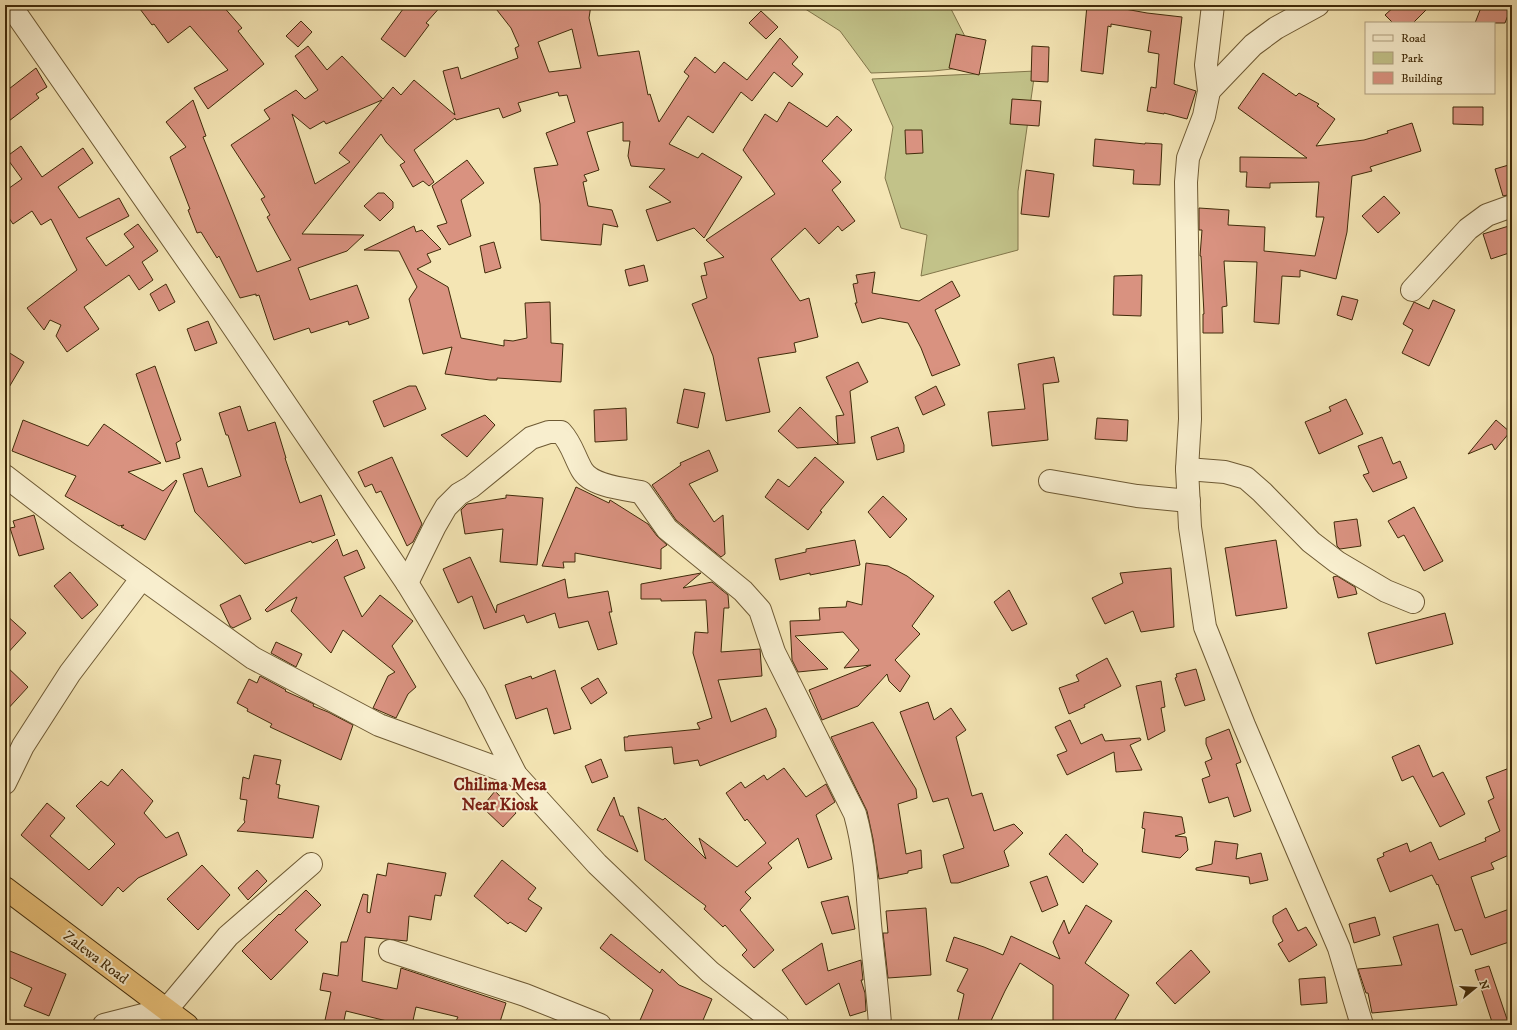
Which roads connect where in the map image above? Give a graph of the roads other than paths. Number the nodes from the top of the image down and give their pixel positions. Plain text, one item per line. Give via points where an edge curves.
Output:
1 (1213, 5) edge
2 (1318, 5) edge
3 (11, 17) edge
4 (1209, 91) junction
5 (1512, 206) edge
6 (1412, 290) dead end
7 (1187, 469) junction
8 (5, 476) edge
9 (1050, 481) dead end
10 (1189, 501) junction
11 (142, 578) junction
12 (407, 583) junction
13 (1413, 602) dead end
14 (516, 775) junction
15 (5, 783) edge
16 (312, 864) dead end
17 (5, 888) edge
18 (390, 951) dead end
19 (167, 1009) junction
20 (104, 1025) edge
21 (187, 1025) edge
22 (600, 1025) edge
23 (778, 1025) edge
24 (880, 1025) edge
25 (1362, 1025) edge

1 - 4 street via 1206,65
2 - 4 street via 1276,28 1253,45
3 - 12 street via 225,316
4 - 7 street via 1204,116 1188,158 1186,182 1190,419
5 - 6 street via 1487,215 1468,229
7 - 10 street
7 - 13 street via 1225,472 1246,478 1311,542 1337,562 1386,591
8 - 11 street
9 - 10 street via 1137,496
10 - 25 street via 1190,527 1205,627 1339,948
11 - 14 street via 253,658 379,725
11 - 15 street via 70,673 23,746
12 - 14 street via 475,694
12 - 24 street via 434,526 446,507 531,438 549,432 561,432 569,441 580,467 588,478 641,492 667,529 743,590 760,610 774,652 856,814 864,857
14 - 23 street via 608,875 710,972
16 - 19 street via 228,936
17 - 19 highway, Zalewa Road
18 - 22 street via 525,995
19 - 20 street
19 - 21 highway, Zalewa Road

